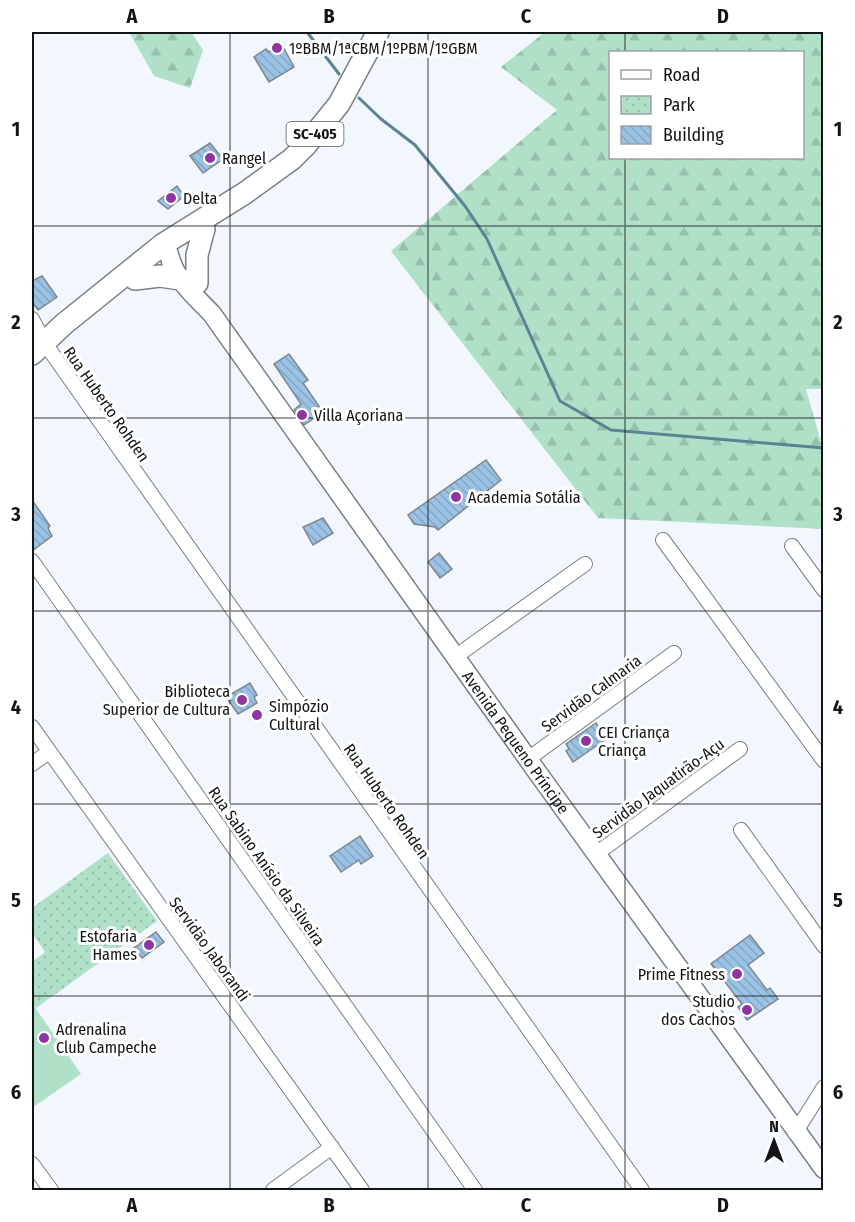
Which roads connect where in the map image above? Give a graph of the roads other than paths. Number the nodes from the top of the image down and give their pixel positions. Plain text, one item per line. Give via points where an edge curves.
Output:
1 (378, 32) edge
2 (244, 193) junction
3 (204, 229) junction
4 (166, 249) junction
5 (135, 279) junction
6 (188, 281) junction
7 (97, 299) junction
8 (32, 319) edge
9 (38, 348) edge
10 (663, 540) dead end
11 (792, 546) dead end
12 (32, 561) edge
13 (585, 564) dead end
14 (824, 590) edge
15 (674, 653) dead end
16 (455, 657) junction
17 (32, 727) edge
18 (740, 749) dead end
19 (49, 752) junction
20 (528, 759) junction
21 (824, 761) edge
22 (32, 764) edge
23 (741, 830) dead end
24 (596, 854) junction
25 (824, 946) edge
26 (824, 1087) edge
27 (795, 1133) junction
28 (332, 1147) junction
29 (32, 1164) edge
30 (824, 1169) edge
31 (51, 1191) edge
32 (273, 1191) edge
33 (362, 1191) edge
34 (475, 1191) edge
35 (642, 1191) edge

1 - 2 main road, SC-405 via 320,129 292,159
2 - 3 main road, SC-405
2 - 4 main road, SC-405
3 - 4 main road, SC-405
3 - 6 main road
4 - 5 main road, SC-405
4 - 6 main road, Avenida Pequeno Príncipe via 178,260
4 - 7 main road, SC-405
5 - 6 main road via 160,276
5 - 7 main road, SC-405
6 - 16 main road, Avenida Pequeno Príncipe
7 - 9 main road, SC-405
8 - 9 street, Rua Huberto Rohden
9 - 35 street, Rua Huberto Rohden
10 - 21 street
11 - 14 street
12 - 34 street, Rua Sabino Anísio da Silveira
13 - 16 street
15 - 20 street, Servidão Calmaria
16 - 20 main road, Avenida Pequeno Príncipe
17 - 19 street, Servidão Jaborandi
18 - 24 street, Servidão Jaquatirão-Açu
19 - 22 street
19 - 28 street, Servidão Jaborandi
20 - 24 main road, Avenida Pequeno Príncipe
23 - 25 street
24 - 27 main road, Avenida Pequeno Príncipe
26 - 27 street
27 - 30 main road, Avenida Pequeno Príncipe
28 - 32 street
28 - 33 street, Servidão Jaborandi
29 - 31 street

